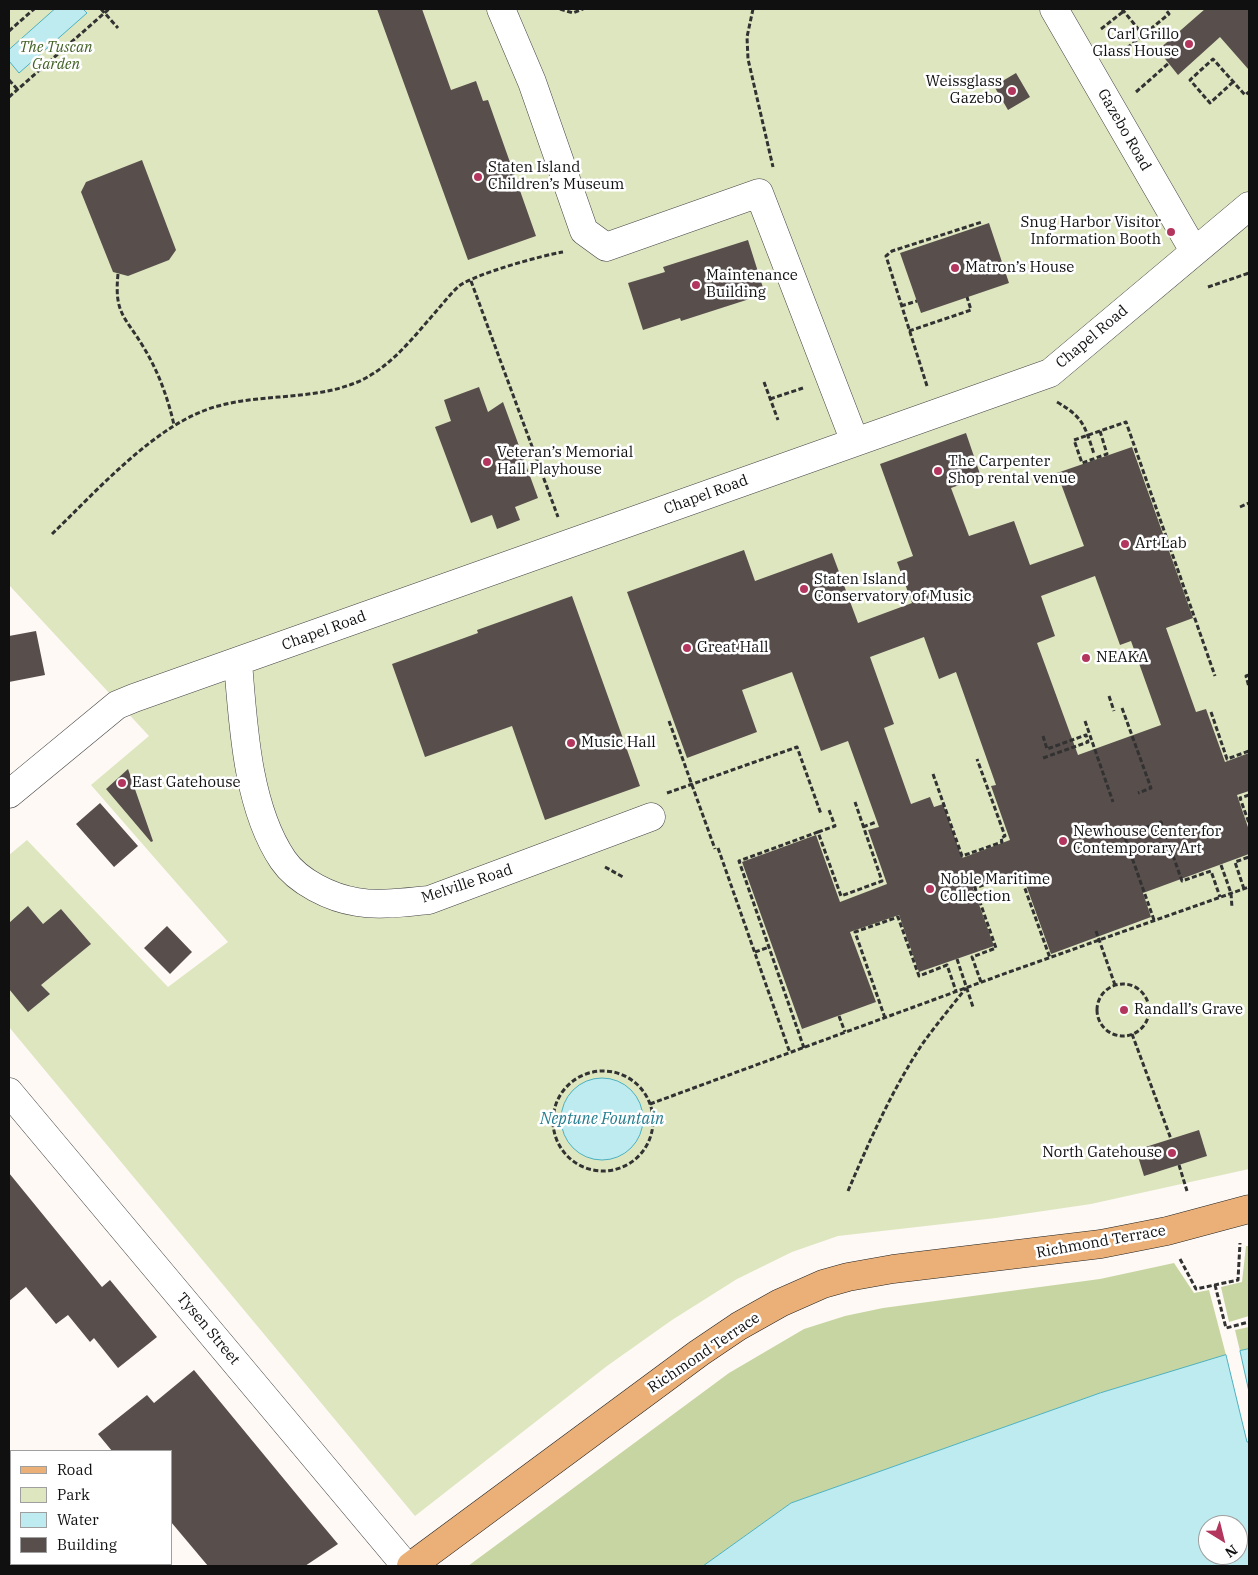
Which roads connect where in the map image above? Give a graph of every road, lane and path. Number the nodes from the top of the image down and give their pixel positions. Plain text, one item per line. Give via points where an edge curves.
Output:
1 (34, 9) edge
2 (101, 9) edge
3 (109, 9) edge
4 (501, 9) edge
5 (560, 9) edge
6 (583, 9) edge
7 (753, 9) edge
8 (1054, 9) edge
9 (1165, 9) edge
10 (1123, 10) edge
11 (105, 13) junction
12 (118, 28) dead end
13 (9, 31) edge
14 (1094, 34) dead end
15 (1143, 35) junction
16 (1127, 48) dead end
17 (1169, 63) dead end
18 (9, 80) edge
19 (1233, 82) junction
20 (18, 90) junction
21 (1249, 92) edge
22 (1132, 96) dead end
23 (9, 97) edge
24 (759, 193) junction
25 (1249, 206) edge
26 (982, 222) dead end
27 (606, 247) junction
28 (1194, 251) junction
29 (1249, 273) edge
30 (118, 274) dead end
31 (471, 281) junction
32 (1208, 287) dead end
33 (967, 297) dead end
34 (917, 301) dead end
35 (900, 306) junction
36 (909, 330) junction
37 (764, 382) dead end
38 (1055, 401) dead end
39 (936, 413) junction
40 (778, 420) dead end
41 (174, 424) junction
42 (1100, 431) junction
43 (1088, 435) junction
44 (855, 442) junction
45 (1095, 457) junction
46 (1249, 503) edge
47 (1240, 507) dead end
48 (52, 534) dead end
49 (568, 544) junction
50 (238, 662) junction
51 (1249, 675) edge
52 (1215, 676) dead end
53 (1249, 687) edge
54 (1109, 696) dead end
55 (1122, 708) dead end
56 (1114, 711) dead end
57 (1210, 712) dead end
58 (669, 721) dead end
59 (1085, 721) dead end
60 (1043, 736) dead end
61 (1249, 751) edge
62 (1043, 758) dead end
63 (978, 759) dead end
64 (933, 774) dead end
65 (692, 784) junction
66 (1138, 793) dead end
67 (9, 794) edge
68 (1249, 795) edge
69 (855, 802) dead end
70 (1113, 802) dead end
71 (658, 806) joint
72 (829, 810) dead end
73 (821, 814) dead end
74 (876, 822) dead end
75 (1249, 823) edge
76 (864, 827) junction
77 (818, 832) junction
78 (1249, 857) edge
79 (1221, 865) dead end
80 (1249, 887) edge
81 (1244, 889) junction
82 (1231, 893) junction
83 (1220, 897) junction
84 (1232, 908) dead end
85 (1154, 920) junction
86 (1096, 931) dead end
87 (1099, 940) junction
88 (769, 947) junction
89 (755, 952) junction
90 (1050, 958) junction
91 (957, 959) dead end
92 (981, 982) junction
93 (1115, 985) junction
94 (966, 988) junction
95 (956, 991) junction
96 (973, 1006) dead end
97 (839, 1016) dead end
98 (885, 1018) junction
99 (845, 1032) junction
100 (1132, 1034) junction
101 (804, 1048) junction
102 (790, 1053) junction
103 (9, 1092) edge
104 (650, 1104) junction
105 (1172, 1139) dead end
106 (1179, 1165) dead end
107 (848, 1191) dead end
108 (1187, 1191) dead end
109 (1249, 1209) edge
110 (1240, 1244) dead end
111 (1179, 1258) dead end
112 (1215, 1285) junction
113 (1249, 1322) edge
114 (406, 1566) edge
115 (411, 1566) edge

1 - 13 path
2 - 11 path
3 - 11 path
4 - 27 street via 532,82 584,231
5 - 6 path via 573,13
7 - 24 path via 747,37 748,60 774,171
8 - 28 street, Gazebo Road
9 - 15 path via 1170,14
10 - 14 path
10 - 15 path
11 - 12 path
11 - 20 path
15 - 16 path
17 - 22 path
18 - 20 path
19 - 19 path via 1214,60 1190,80 1210,103
19 - 21 path via 1245,95
20 - 23 path
24 - 27 street
24 - 44 street
25 - 28 street, Chapel Road
26 - 35 path via 886,256
27 - 31 path via 543,255
28 - 39 street, Chapel Road via 1050,373
29 - 32 path
30 - 41 path via 116,296 122,316 150,359
31 - 41 path via 460,286 402,350 362,380 308,394 218,406
31 - 49 path
33 - 36 path via 971,310
34 - 35 path
35 - 36 path
36 - 39 path
37 - 40 path
38 - 43 path via 1077,414
39 - 44 street, Chapel Road
41 - 48 path
42 - 43 path
42 - 45 path via 1107,454
42 - 52 path via 1126,422
43 - 45 path
43 - 45 path via 1074,440 1082,463
44 - 49 street, Chapel Road
46 - 47 path
49 - 50 street, Chapel Road
50 - 67 street, Chapel Road via 116,705
50 - 71 street, Melville Road via 244,741 266,827 284,861 304,879 332,896 358,902 429,900
51 - 53 path via 1246,676
54 - 56 path
55 - 66 path via 1151,788
57 - 61 path via 1227,759
58 - 65 path
59 - 70 path
60 - 62 path via 1047,749 1086,735 1088,742
63 - 64 path via 1005,836 1001,838 1002,842 962,856
65 - 71 path
65 - 73 path via 797,747
65 - 89 path
68 - 75 path via 1240,798
69 - 76 path
72 - 77 path via 835,826
74 - 76 path
76 - 77 path via 882,881 841,896
77 - 88 path via 739,861
78 - 81 path via 1235,862
79 - 82 path
80 - 81 path
81 - 82 path
82 - 83 path
82 - 84 path
83 - 85 path
83 - 85 path via 1211,871 1182,881 1161,822 1124,835
85 - 87 path
86 - 87 path
87 - 90 path
87 - 93 path
88 - 89 path
88 - 101 path
89 - 102 path
90 - 92 path
90 - 92 path via 1019,872 975,888 996,948 972,956
91 - 94 path
92 - 94 path
93 - 100 path via 1123,983 1139,988 1148,1001 1148,1017
93 - 100 path via 1098,1002 1099,1018 1102,1025 1116,1034
94 - 95 path
94 - 96 path
94 - 107 path via 908,1067 881,1117
95 - 98 path
95 - 98 path via 947,965 919,976 898,917 855,932
97 - 99 path
98 - 99 path
99 - 101 path
100 - 105 path
101 - 102 path
102 - 104 path
103 - 114 street, Tysen Street
104 - 104 path via 642,1088 629,1077 613,1071 596,1071 567,1085 557,1099 553,1130 559,1146 583,1167 599,1171 615,1169 630,1163 643,1151 651,1136
106 - 108 path
109 - 115 main road, Richmond Terrace via 1159,1233 1101,1244 867,1272 823,1284 719,1339
110 - 112 path via 1238,1280
111 - 112 path via 1196,1289
112 - 113 path via 1226,1328

